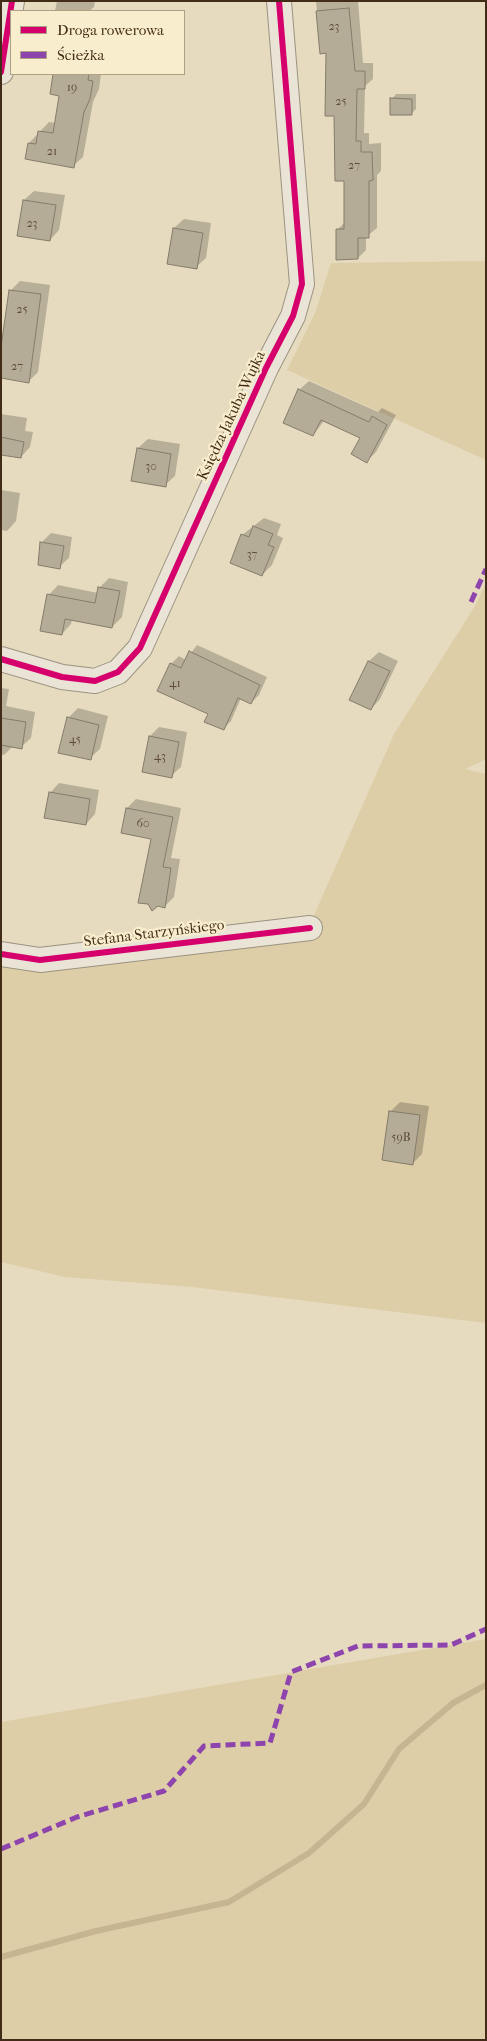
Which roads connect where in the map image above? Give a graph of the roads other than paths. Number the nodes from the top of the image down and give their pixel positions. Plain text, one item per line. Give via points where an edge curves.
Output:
1 (279, 1) edge
2 (10, 14) edge
3 (1, 72) edge
4 (1, 659) edge
5 (310, 928) dead end
6 (1, 954) edge

1 - 4 street, Księdza Jakuba Wujka via 302,284 294,316 266,368 140,648 118,672 95,681 62,677
2 - 3 street
5 - 6 street, Stefana Starzyńskiego via 40,960

